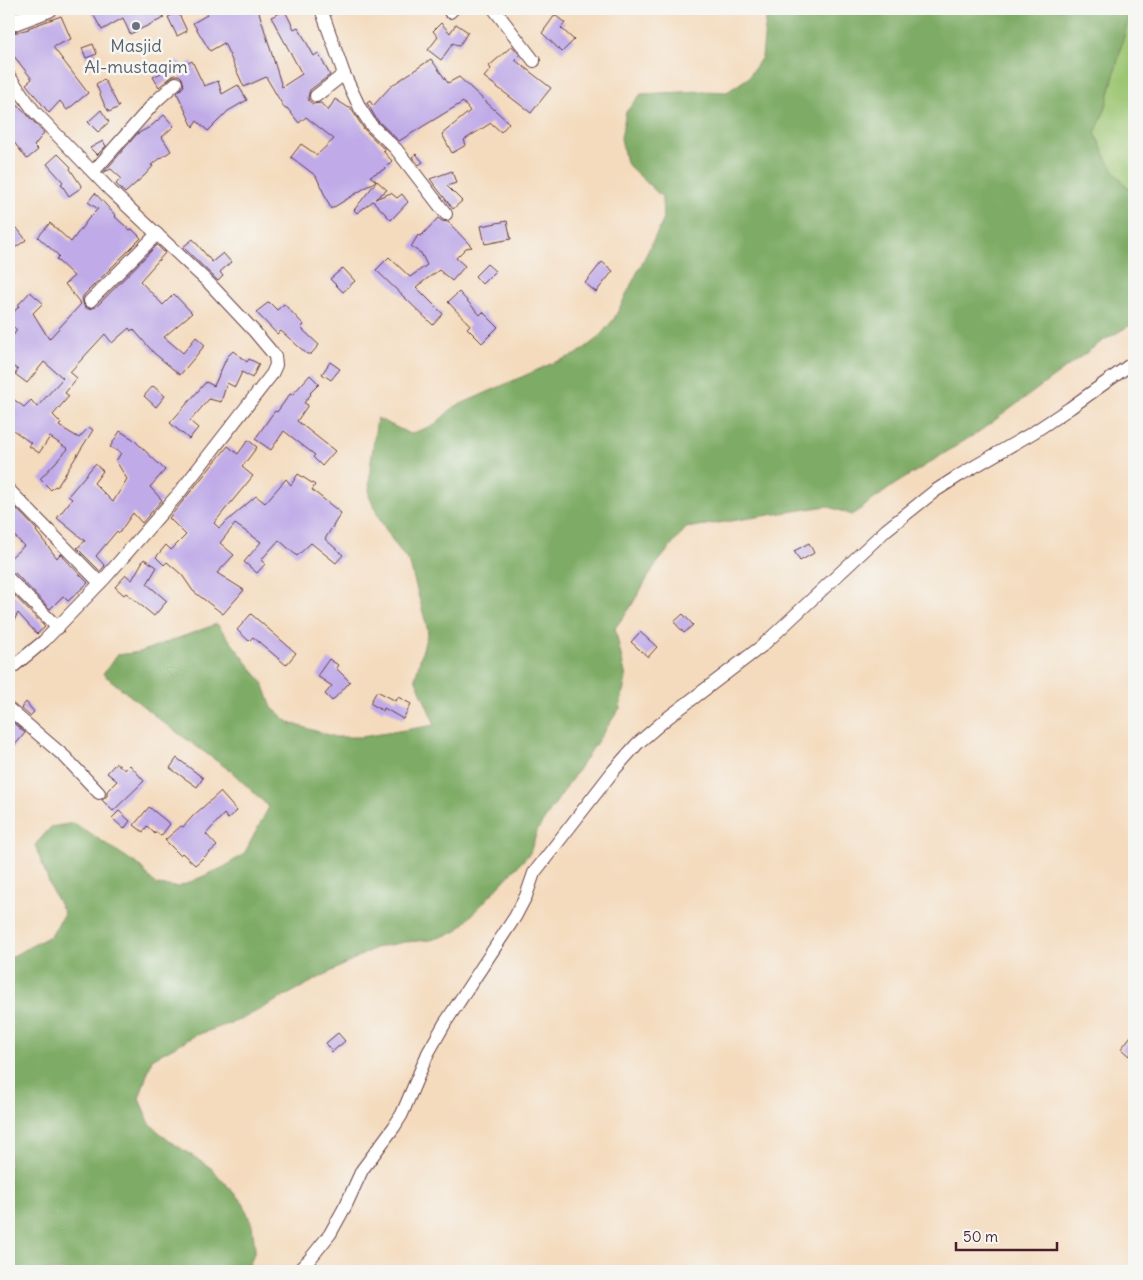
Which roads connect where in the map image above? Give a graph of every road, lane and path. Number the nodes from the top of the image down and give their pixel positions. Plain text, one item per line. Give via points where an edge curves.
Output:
1 (49, 9) edge
2 (322, 9) edge
3 (494, 9) edge
4 (9, 24) edge
5 (534, 61) dead end
6 (344, 74) junction
7 (9, 76) edge
8 (176, 83) dead end
9 (316, 96) dead end
10 (94, 171) junction
11 (446, 214) dead end
12 (157, 234) junction
13 (90, 301) dead end
14 (1134, 362) edge
15 (9, 490) edge
16 (9, 579) edge
17 (100, 583) junction
18 (58, 628) junction
19 (10, 668) edge
20 (9, 709) edge
21 (99, 793) dead end
22 (298, 1271) edge

1 - 4 street
2 - 6 street
3 - 5 street
6 - 9 street
6 - 11 street via 366,117 396,149
7 - 10 street via 34,111
8 - 10 street via 156,100
10 - 12 street
12 - 13 street
12 - 17 street via 229,302 273,353 276,365 180,492
14 - 22 street via 1063,413 928,497 886,530 762,646 637,744 534,873 516,917 436,1038 394,1127 362,1170 330,1234
15 - 17 street
16 - 18 street
17 - 18 street
18 - 19 street
20 - 21 street via 65,756

